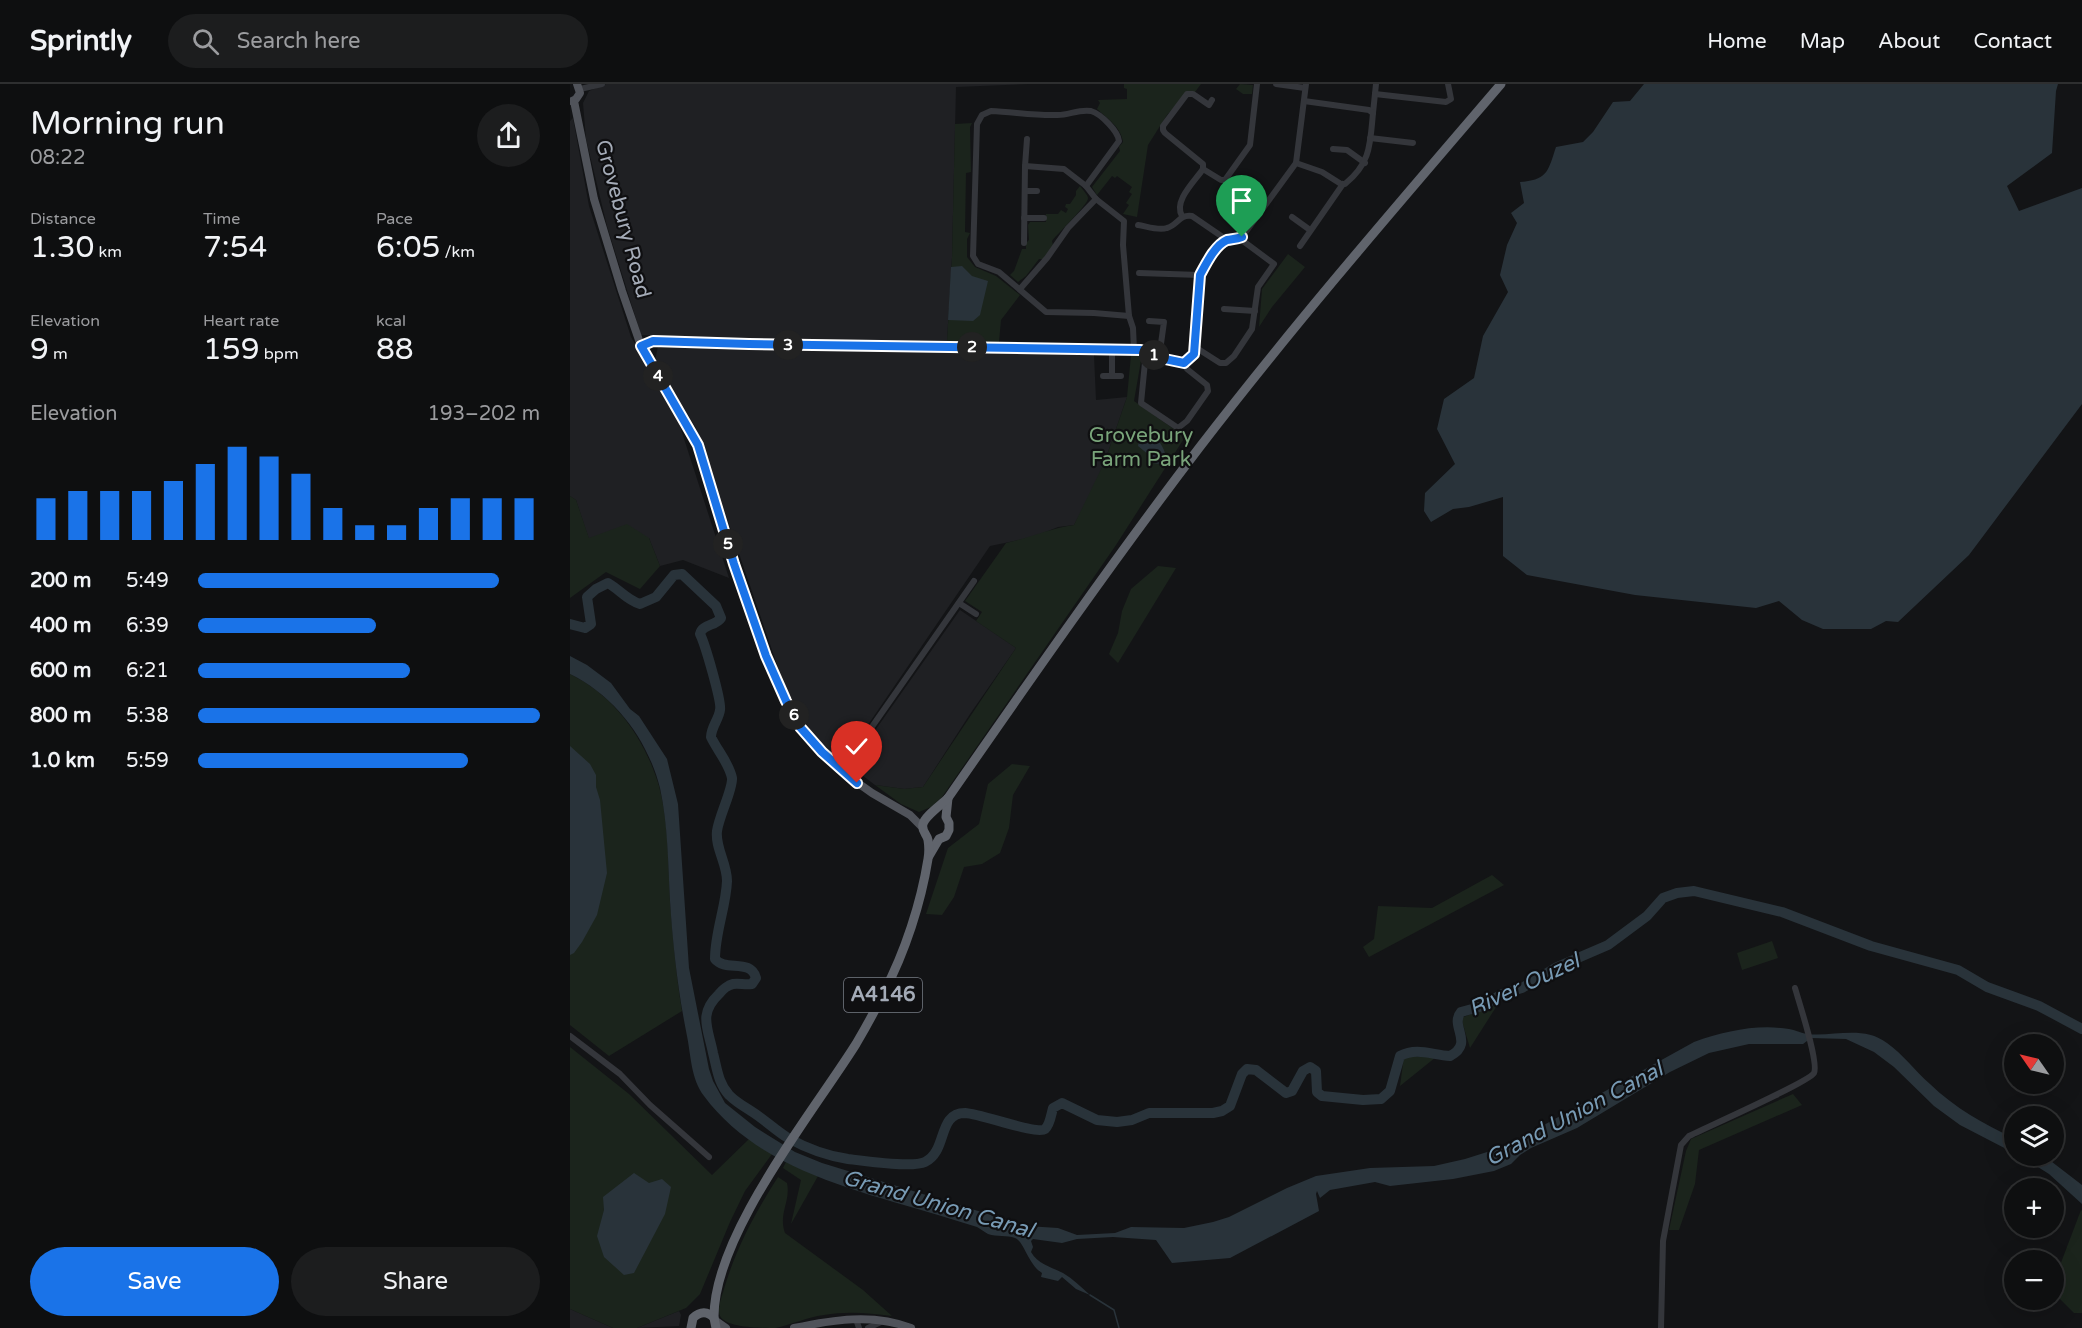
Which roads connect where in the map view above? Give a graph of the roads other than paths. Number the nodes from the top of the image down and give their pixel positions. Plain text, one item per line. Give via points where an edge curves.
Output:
1 (602, 84) edge
2 (1257, 84) edge
3 (1276, 84) edge
4 (1376, 84) edge
5 (1448, 84) edge
6 (1501, 84) edge
7 (578, 86) edge
8 (1306, 86) edge
9 (1375, 94) junction
10 (572, 101) edge
11 (1304, 101) junction
12 (1209, 105) dead end
13 (1373, 113) junction
14 (1370, 138) junction
15 (1027, 139) dead end
16 (1413, 143) dead end
17 (1333, 149) dead end
18 (1296, 163) junction
19 (1365, 163) junction
20 (1025, 166) junction
21 (1203, 169) junction
22 (1342, 184) junction
23 (1086, 186) junction
24 (1025, 191) junction
25 (1037, 191) dead end
26 (1096, 199) junction
27 (1182, 216) junction
28 (1024, 218) junction
29 (1044, 218) dead end
30 (1292, 218) dead end
31 (1138, 225) dead end
32 (1310, 230) junction
33 (1239, 238) junction
34 (1227, 240) junction
35 (1024, 243) dead end
36 (1300, 246) dead end
37 (1139, 273) dead end
38 (1200, 275) junction
39 (1020, 289) junction
40 (1224, 309) dead end
41 (1255, 311) junction
42 (1129, 316) junction
43 (1149, 321) dead end
44 (641, 346) junction
45 (1195, 346) junction
46 (1112, 350) junction
47 (1134, 350) junction
48 (1146, 352) junction
49 (1160, 358) junction
50 (1184, 363) junction
51 (1103, 376) dead end
52 (1112, 376) junction
53 (1121, 376) dead end
54 (974, 581) dead end
55 (959, 603) junction
56 (976, 614) dead end
57 (841, 771) junction
58 (948, 798) junction
59 (931, 814) junction
60 (910, 815) junction
61 (946, 817) junction
62 (924, 831) junction
63 (939, 839) junction
64 (928, 857) junction
65 (1795, 988) dead end
66 (570, 1036) edge
67 (709, 1157) dead end
68 (715, 1293) junction
69 (698, 1314) junction
70 (853, 1319) junction
71 (883, 1320) junction
72 (715, 1322) edge
73 (691, 1328) edge
74 (726, 1328) edge
75 (794, 1328) edge
76 (850, 1328) edge
77 (859, 1328) edge
78 (868, 1328) edge
79 (911, 1328) edge
80 (1661, 1328) edge

1 - 7 street
2 - 21 street via 1250,145 1225,180
3 - 8 street
4 - 9 street
5 - 9 street via 1451,99 1446,102
6 - 58 highway, A4146 via 1199,448
7 - 10 main road, Grovebury Road via 579,97
8 - 11 street
9 - 13 street
10 - 44 main road, Grovebury Road via 594,199
11 - 13 street
11 - 18 street
12 - 21 street via 1187,94 1163,126 1201,161
13 - 14 street
14 - 16 street
14 - 19 street
15 - 20 street
17 - 19 street via 1347,150
18 - 22 street
18 - 33 street
19 - 22 street
20 - 23 street via 1064,169
20 - 24 street
21 - 27 street via 1180,202
22 - 32 street
23 - 26 street
23 - 39 street via 1119,141 1117,134 1096,114 991,111 979,119 973,256 978,264 999,272
24 - 25 street
24 - 28 street
26 - 39 street
26 - 42 street via 1124,220
27 - 31 street via 1164,229
27 - 34 street via 1192,216
28 - 29 street
28 - 35 street
30 - 32 street
32 - 36 street
33 - 34 street
33 - 41 street via 1274,264 1258,287
34 - 38 street
37 - 38 street
38 - 45 street
39 - 42 street via 1046,312
40 - 41 street
41 - 45 street via 1252,329 1229,362 1220,363
42 - 47 street
43 - 49 street via 1164,322
44 - 46 street via 653,341
44 - 57 main road, Grovebury Road via 698,445 734,564 777,682 800,727
45 - 50 street via 1191,358
46 - 47 street
46 - 52 street
47 - 48 street
48 - 49 street
48 - 50 street via 1141,403 1178,428 1208,391 1207,385
49 - 50 street
51 - 52 street
52 - 53 street
54 - 55 street
55 - 56 street
55 - 57 street
57 - 60 main road, Grovebury Road
58 - 59 highway, A4146
58 - 61 highway, A4146
59 - 60 main road, Grovebury Road
59 - 61 highway
59 - 62 highway, A4146
60 - 62 main road, Grovebury Road
61 - 63 highway, A4146 via 949,830
62 - 63 highway via 932,839
62 - 64 highway, A4146
63 - 64 highway, A4146
64 - 68 highway, A4146 via 905,943 885,990 857,1042 765,1184 733,1244
65 - 80 street via 1814,1072 1793,1087 1689,1136 1681,1145 1663,1241
66 - 67 street via 620,1074
68 - 69 highway, A4146
68 - 72 highway, A4146
69 - 72 highway via 707,1313
69 - 73 highway
70 - 71 main road
70 - 75 main road
70 - 76 street
70 - 77 street
71 - 78 street
71 - 79 main road
72 - 74 main road

